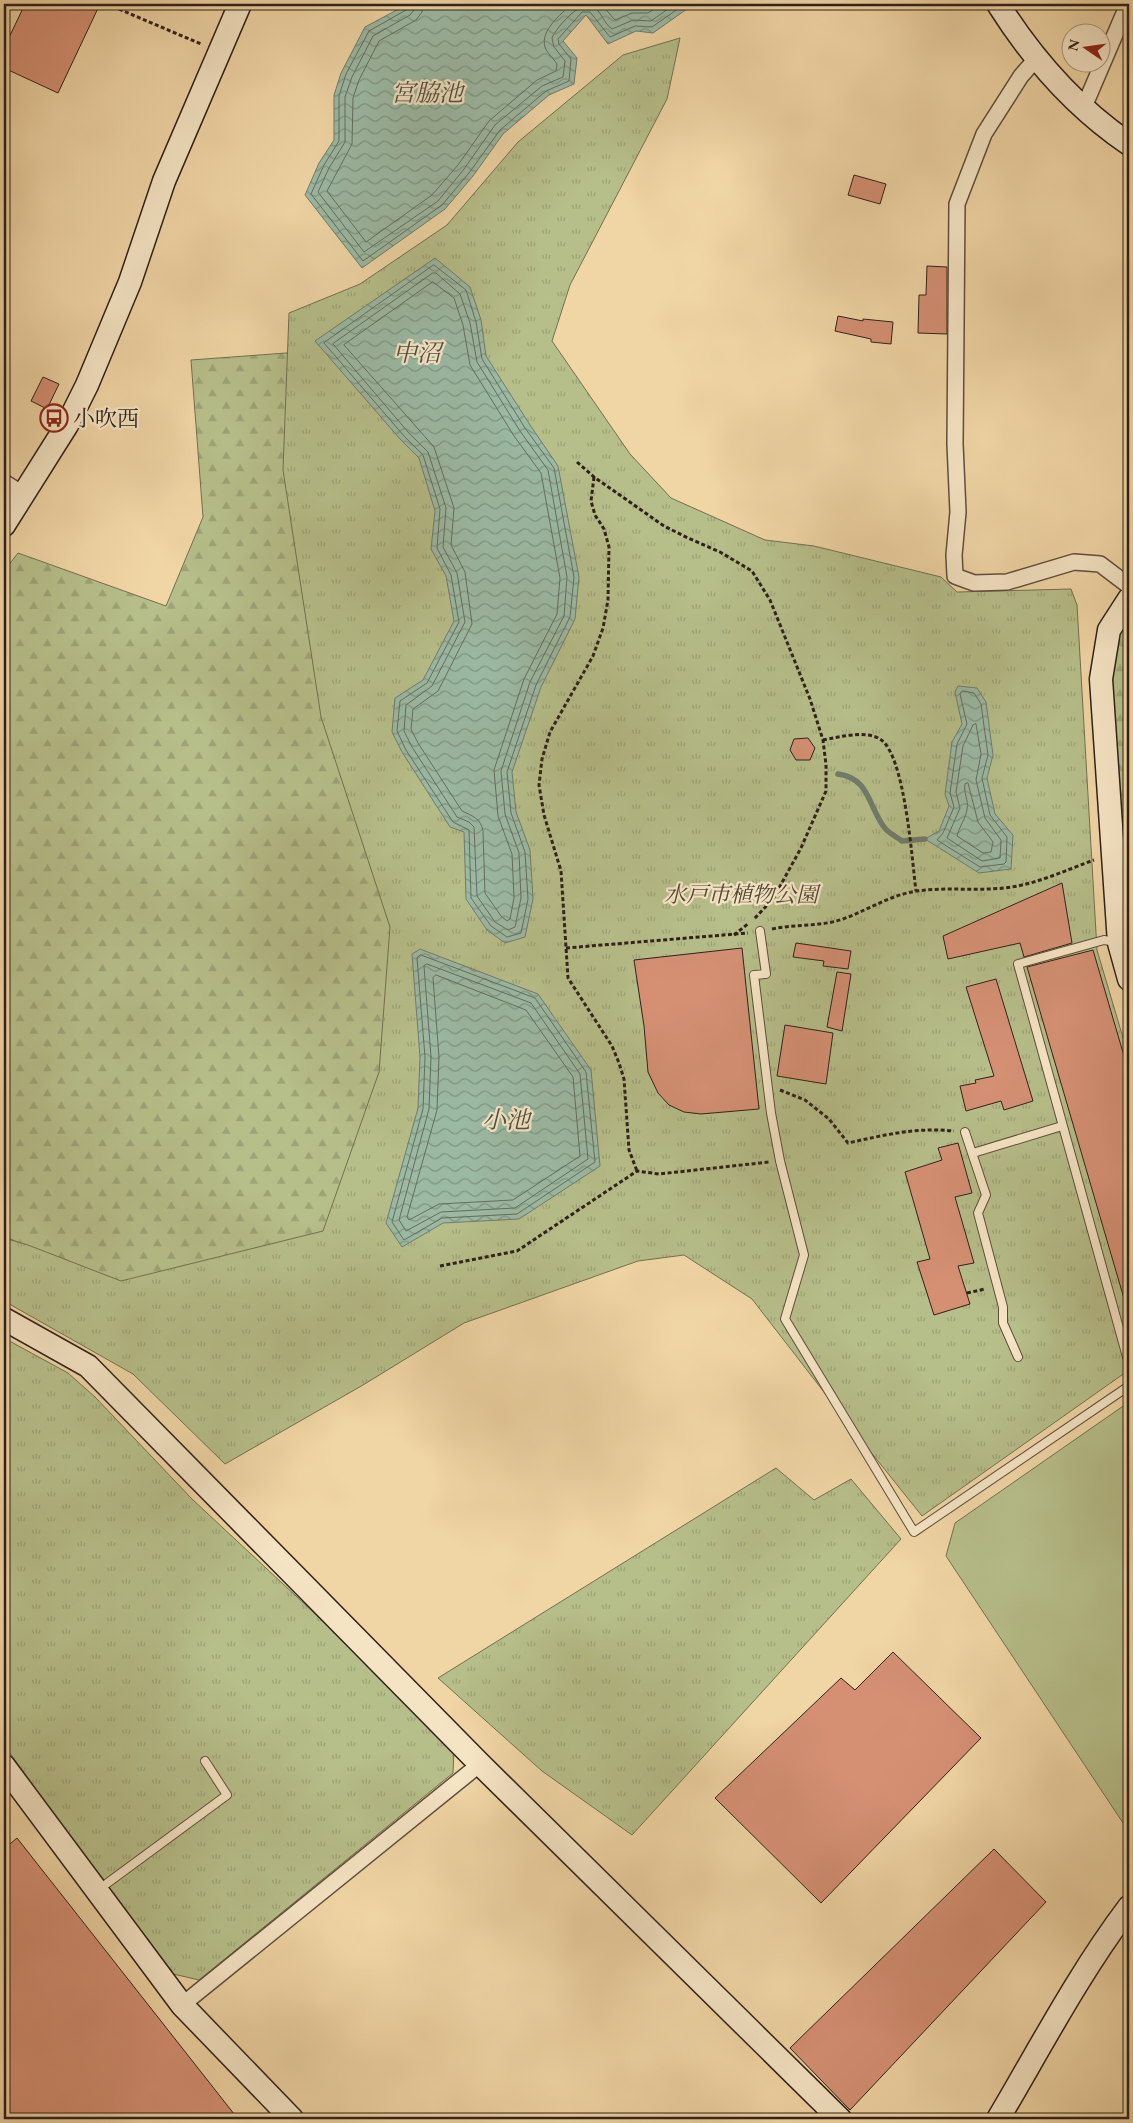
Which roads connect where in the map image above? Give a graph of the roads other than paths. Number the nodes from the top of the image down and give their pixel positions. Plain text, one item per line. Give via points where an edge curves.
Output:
1 (240, 4) edge
2 (998, 4) edge
3 (1128, 4) edge
4 (1036, 59) junction
5 (1084, 107) junction
6 (1129, 144) edge
7 (4, 482) edge
8 (23, 494) junction
9 (4, 525) edge
10 (1129, 586) edge
11 (1129, 599) edge
12 (760, 931) road end
13 (1119, 943) junction
14 (1129, 979) edge
15 (1062, 1126) junction
16 (965, 1132) road end
17 (973, 1153) junction
18 (4, 1319) edge
19 (1018, 1357) dead end
20 (1127, 1357) dead end
21 (1129, 1386) edge
22 (205, 1761) dead end
23 (480, 1764) junction
24 (4, 1766) edge
25 (96, 1891) junction
26 (1129, 1907) edge
27 (182, 2005) junction
28 (292, 2119) edge
29 (840, 2119) edge
30 (998, 2119) edge

1 - 8 street via 164,181 130,282 87,385 67,425
2 - 4 street
3 - 5 street
4 - 5 street
4 - 10 street via 1021,76 984,134 956,204 958,512 955,576 974,583 1007,582 1074,562 1100,564
5 - 6 street
7 - 8 street
8 - 9 street
11 - 13 street via 1109,630 1101,679
12 - 21 lane via 766,974 754,975 768,1088 780,1161 804,1255 785,1319 914,1532
13 - 14 street
13 - 15 lane via 1104,940 1018,964
15 - 17 lane
15 - 20 lane
16 - 17 lane
17 - 19 lane via 986,1195 978,1213 1003,1307 1003,1323
18 - 23 street via 88,1366
22 - 25 lane via 227,1795
23 - 27 street
23 - 29 street
24 - 25 street
25 - 27 street
26 - 30 street via 1080,1980
27 - 28 street

